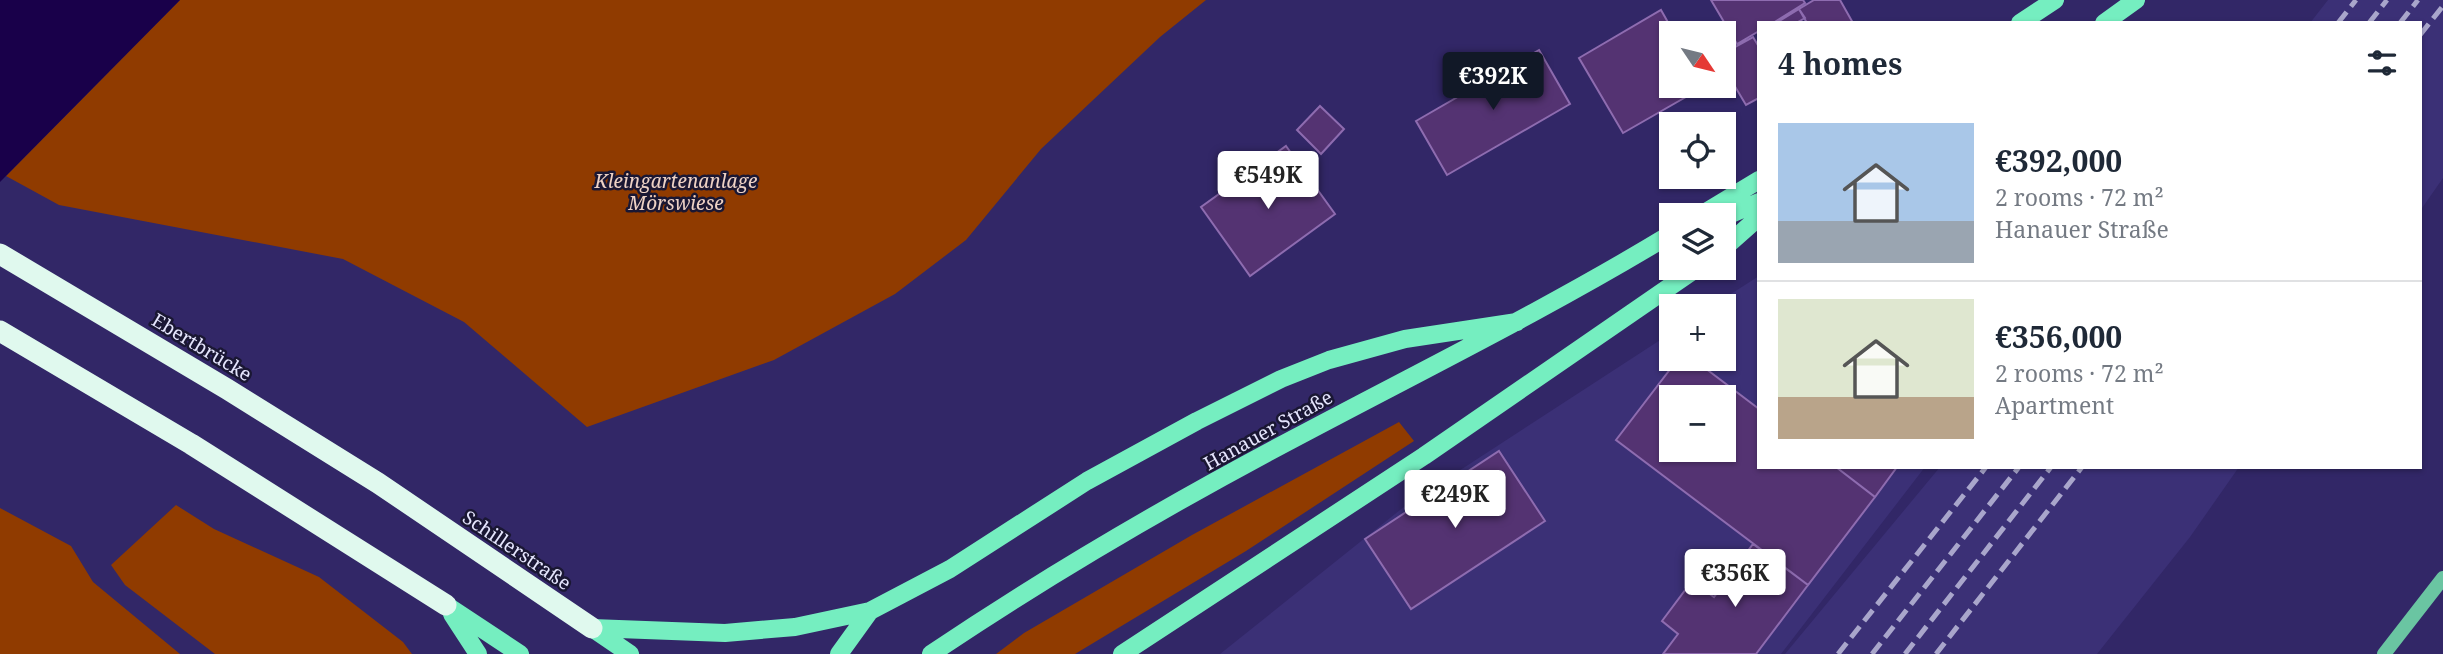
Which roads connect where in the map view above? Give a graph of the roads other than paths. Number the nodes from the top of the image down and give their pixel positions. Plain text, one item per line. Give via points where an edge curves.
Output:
1 (2055, 0) edge
2 (2136, 0) edge
3 (2023, 21) edge
4 (2107, 21) edge
5 (1757, 181) edge
6 (1721, 203) edge
7 (1757, 203) edge
8 (1736, 212) edge
9 (1757, 219) edge
10 (1736, 237) edge
11 (1659, 240) edge
12 (1659, 245) edge
13 (0, 254) edge
14 (1632, 257) junction
15 (1680, 280) edge
16 (1517, 322) junction
17 (0, 331) edge
18 (378, 483) joint
19 (2443, 578) edge
20 (446, 606) junction
21 (870, 611) junction
22 (592, 628) junction
23 (478, 654) edge
24 (520, 654) edge
25 (630, 654) edge
26 (839, 654) edge
27 (931, 654) edge
28 (1122, 654) edge
29 (2384, 654) edge

1 - 3 main road
2 - 4 main road
5 - 6 main road
7 - 8 main road
9 - 10 main road
11 - 14 main road, Hanauer Straße
12 - 14 main road, Hanauer Straße
13 - 18 highway, Ebertbrücke
14 - 16 main road, Hanauer Straße
15 - 28 main road via 1458,433
16 - 21 main road via 1405,339 1281,379 1087,481 950,569
16 - 27 main road, Hanauer Straße via 1072,563
17 - 20 highway via 191,444
18 - 22 highway, Schillerstraße
19 - 29 street
20 - 23 main road
20 - 24 main road
21 - 22 main road via 795,627 726,633
21 - 26 main road
22 - 25 main road, Schillerstraße

